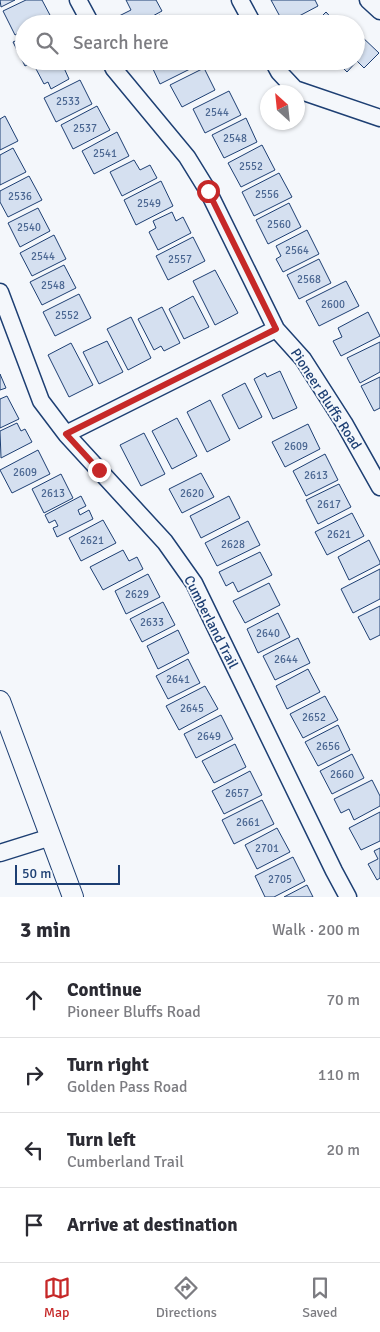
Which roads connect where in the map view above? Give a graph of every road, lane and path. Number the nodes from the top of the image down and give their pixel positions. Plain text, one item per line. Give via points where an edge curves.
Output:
1 (78, 0) edge
2 (240, 0) edge
3 (368, 0) edge
4 (380, 11) edge
5 (86, 15) edge
6 (248, 15) edge
7 (115, 70) edge
8 (278, 70) edge
9 (380, 118) edge
10 (0, 292) edge
11 (276, 329) junction
12 (66, 434) junction
13 (380, 487) edge
14 (0, 701) edge
15 (51, 837) junction
16 (0, 853) edge
17 (73, 897) edge
18 (348, 897) edge

1 - 5 street
2 - 6 street
3 - 4 street
7 - 11 street, Pioneer Bluffs Road via 187,157 203,182
8 - 9 street via 295,89
10 - 12 street, Cumberland Trail via 41,401
11 - 12 street
11 - 13 street, Pioneer Bluffs Road via 303,359
12 - 18 street, Cumberland Trail via 166,542 194,584
14 - 15 main road
15 - 16 street
15 - 17 main road

